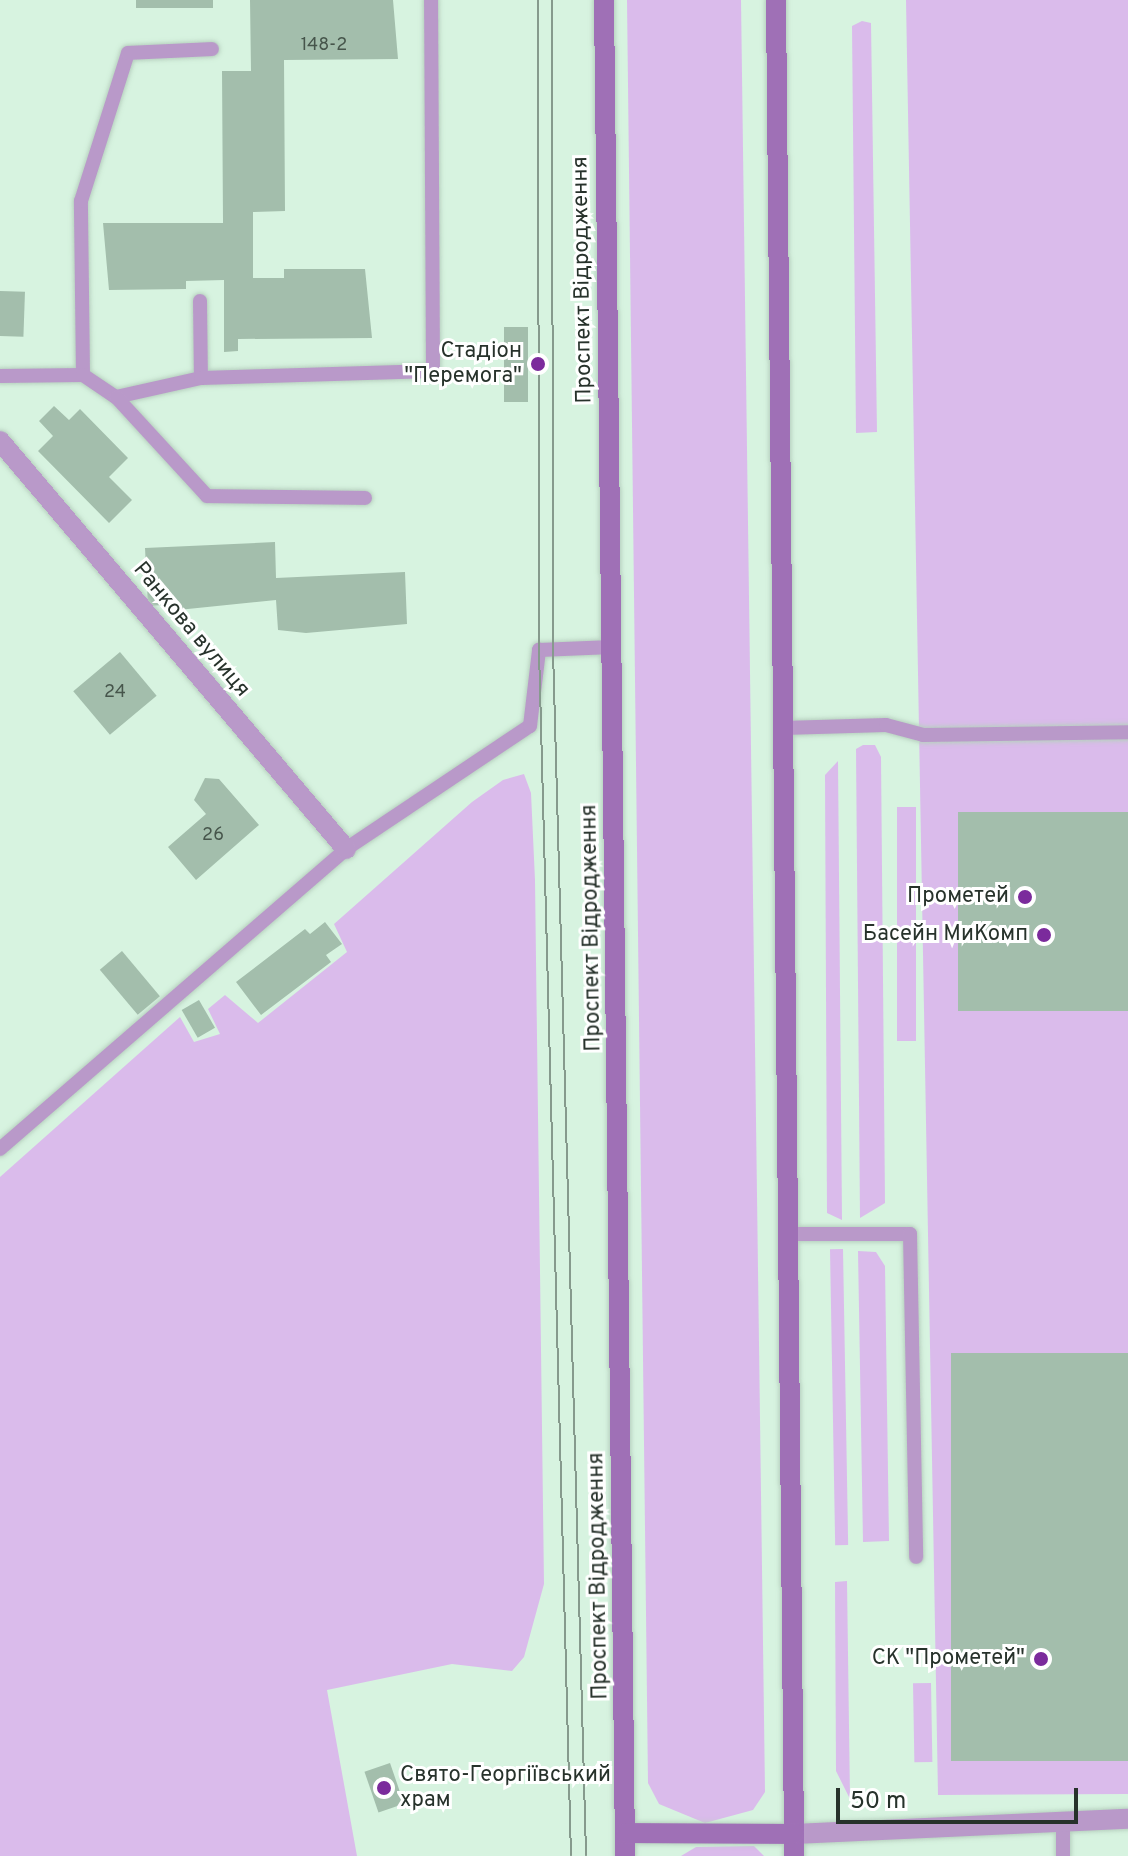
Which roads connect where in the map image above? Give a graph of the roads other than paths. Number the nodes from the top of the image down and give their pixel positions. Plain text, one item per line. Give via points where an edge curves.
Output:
1 (431, 0) edge
2 (604, 0) edge
3 (776, 0) edge
4 (212, 49) dead end
5 (200, 301) dead end
6 (83, 375) junction
7 (0, 376) edge
8 (201, 378) junction
9 (116, 397) junction
10 (0, 441) edge
11 (365, 498) dead end
12 (612, 647) junction
13 (783, 728) junction
14 (1128, 732) edge
15 (346, 849) junction
16 (0, 1149) edge
17 (788, 1234) junction
18 (916, 1557) dead end
19 (1128, 1819) edge
20 (1063, 1820) junction
21 (626, 1833) junction
22 (794, 1834) junction
23 (625, 1856) edge
24 (794, 1856) edge
25 (1063, 1856) edge

1 - 8 lane via 433,371
2 - 12 main road, Проспект Відродження
3 - 13 main road
4 - 6 lane via 128,53 81,201
5 - 8 lane
6 - 7 lane
6 - 9 lane
8 - 9 lane
9 - 11 lane via 207,496
10 - 15 street, Ранкова вулиця
12 - 15 lane via 539,650 530,726
12 - 21 main road, Проспект Відродження
13 - 14 lane via 886,725 923,735
13 - 17 main road
15 - 16 lane
17 - 18 lane via 910,1234
17 - 22 main road
19 - 20 street
20 - 22 street
20 - 25 lane
21 - 22 main road
21 - 23 main road, Проспект Відродження
22 - 24 main road

